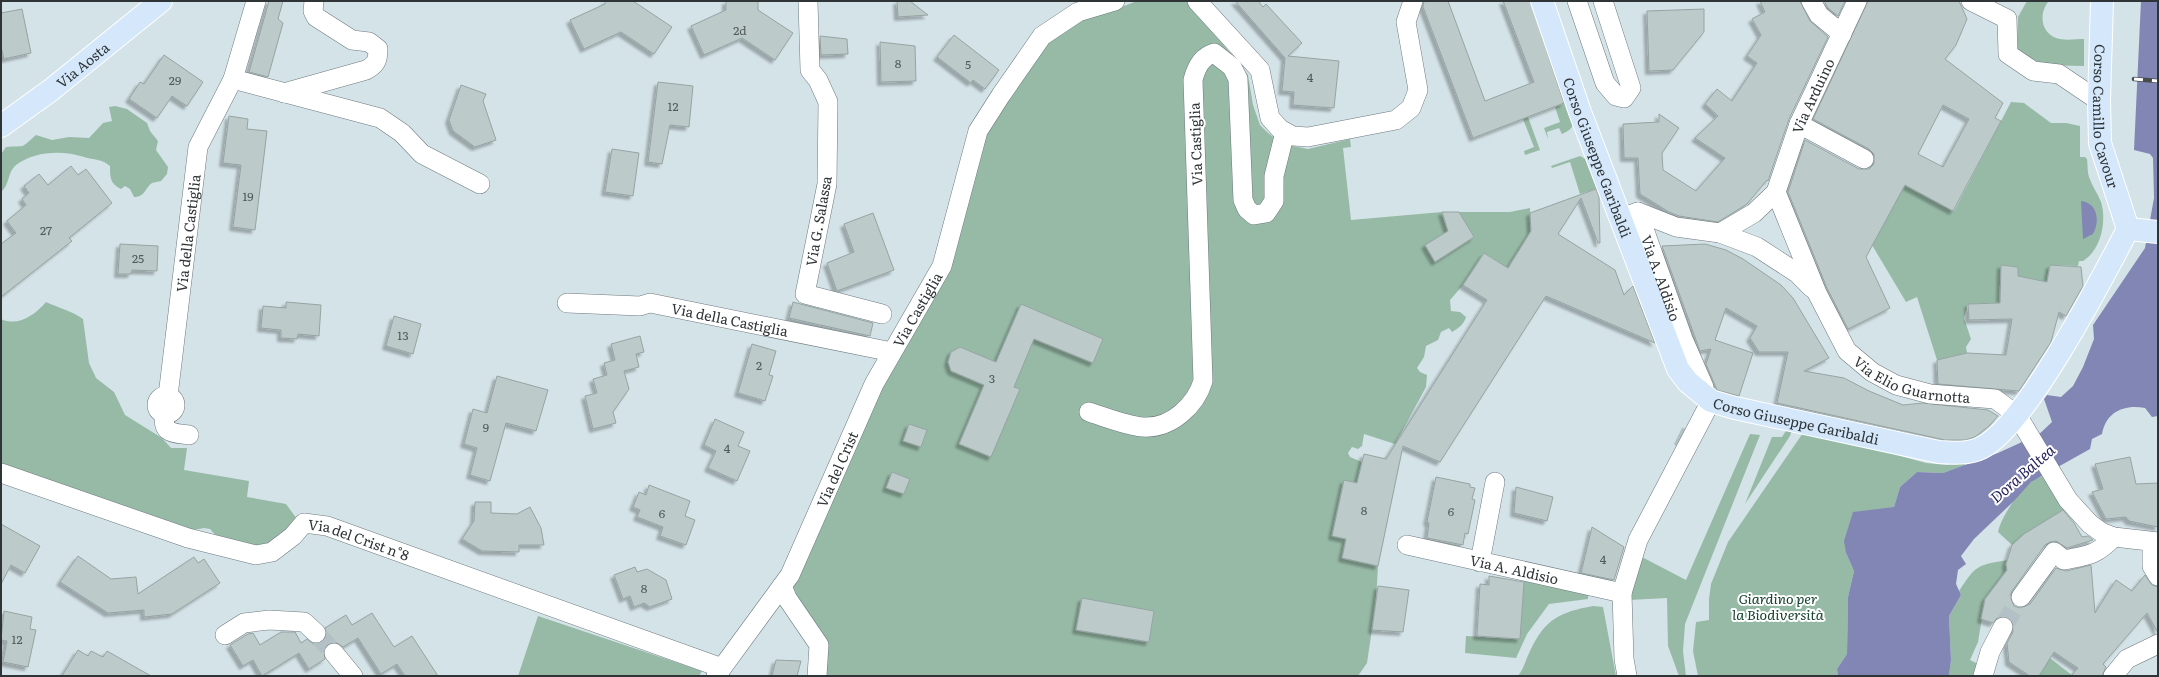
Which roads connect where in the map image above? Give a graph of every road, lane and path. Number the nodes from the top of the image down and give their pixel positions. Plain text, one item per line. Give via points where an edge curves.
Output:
1 (161, 1) edge
2 (256, 1) edge
3 (314, 1) edge
4 (808, 1) edge
5 (1115, 1) edge
6 (1197, 1) edge
7 (1413, 1) edge
8 (1542, 1) edge
9 (1577, 1) edge
10 (1603, 1) edge
11 (1811, 1) edge
12 (1857, 1) edge
13 (1971, 1) edge
14 (2102, 1) edge
15 (1842, 34) junction
16 (233, 79) junction
17 (282, 93) junction
18 (2099, 101) junction
19 (1799, 124) junction
20 (1, 126) edge
21 (1285, 132) junction
22 (1864, 159) dead end
23 (480, 184) dead end
24 (1776, 192) junction
25 (1630, 215) junction
26 (2143, 230) edge
27 (1720, 233) junction
28 (1817, 293) junction
29 (567, 303) dead end
30 (882, 314) dead end
31 (892, 352) junction
32 (1707, 394) junction
33 (1089, 412) dead end
34 (2022, 422) junction
35 (189, 435) dead end
36 (1, 472) edge
37 (1495, 482) dead end
38 (2114, 537) junction
39 (2155, 543) edge
40 (1407, 545) dead end
41 (1480, 562) junction
42 (2158, 576) edge
43 (782, 586) junction
44 (1622, 593) junction
45 (2021, 597) tunnel mouth
46 (2003, 627) tunnel mouth
47 (316, 633) tunnel mouth
48 (225, 635) dead end
49 (2158, 644) edge
50 (334, 653) tunnel mouth
51 (719, 672) edge
52 (353, 676) edge
53 (817, 676) edge
54 (1627, 676) edge
55 (1983, 676) edge
56 (2113, 676) edge

1 - 20 main road, Via Aosta via 57,85
2 - 16 street, Via della Castiglia
3 - 17 street via 313,11 316,17 352,40 369,42 378,49 378,58 374,66 366,70
4 - 30 street, Via G. Salassa via 810,70 818,80 828,102 827,184 805,294
5 - 31 street, Via Castiglia via 1078,12 1042,36 1000,96 978,131 942,266
6 - 21 street via 1260,70 1270,118
7 - 21 street via 1406,22 1418,90 1411,108 1396,120 1308,137 1293,136
8 - 25 main road, Corso Giuseppe Garibaldi via 1580,112
9 - 10 street via 1604,83 1616,96 1624,98 1630,88 1627,72
11 - 15 street via 1819,15
12 - 15 street, Via Arduino
13 - 18 street via 2007,20 2008,54 2033,71 2059,74
14 - 18 main road, Corso Camillo Cavour
15 - 19 street, Via Arduino
16 - 17 street
16 - 35 street, Via della Castiglia via 198,147 168,396 174,399 175,406 172,412 165,414 163,423 172,433
17 - 23 street via 380,118 402,133 422,154
18 - 26 main road, Corso Camillo Cavour via 2100,143
19 - 22 street
19 - 24 street, Via Arduino
21 - 33 street, Via Castiglia via 1274,176 1274,201 1266,213 1254,215 1247,209 1243,200 1238,79 1232,67 1214,53 1202,60 1193,80 1203,381 1200,390 1176,418 1161,424 1144,427
24 - 27 street via 1754,213
24 - 28 street
25 - 27 street via 1676,227
25 - 32 main road, Corso Giuseppe Garibaldi via 1654,310 1678,369 1688,382
26 - 34 main road, Corso Giuseppe Garibaldi via 2065,343
27 - 28 street via 1757,247 1797,273
28 - 34 street, Via Elio Guarnotta via 1847,351 1872,372 1896,385 1930,394 1995,399
29 - 31 street, Via della Castiglia via 640,306 650,303
31 - 43 street, Via del Crist via 874,384 790,575
32 - 34 main road, Corso Giuseppe Garibaldi via 1749,412 1954,453 1981,448
32 - 44 street via 1639,535
34 - 38 street via 2068,500 2090,524
36 - 51 street, Via del Crist n°8 via 188,538 256,555 272,552 293,536 304,523 327,526
37 - 41 street
38 - 39 street
38 - 45 street via 2099,552 2084,556 2064,560 2054,552
39 - 42 street via 2152,566
40 - 41 street, Via A. Aldisio
41 - 44 street, Via A. Aldisio
43 - 51 street, Via del Crist
43 - 53 street via 787,598 819,645
44 - 54 street
46 - 55 street via 1990,652
47 - 48 street via 304,622 268,620 244,623
49 - 56 street via 2127,659
50 - 52 street

